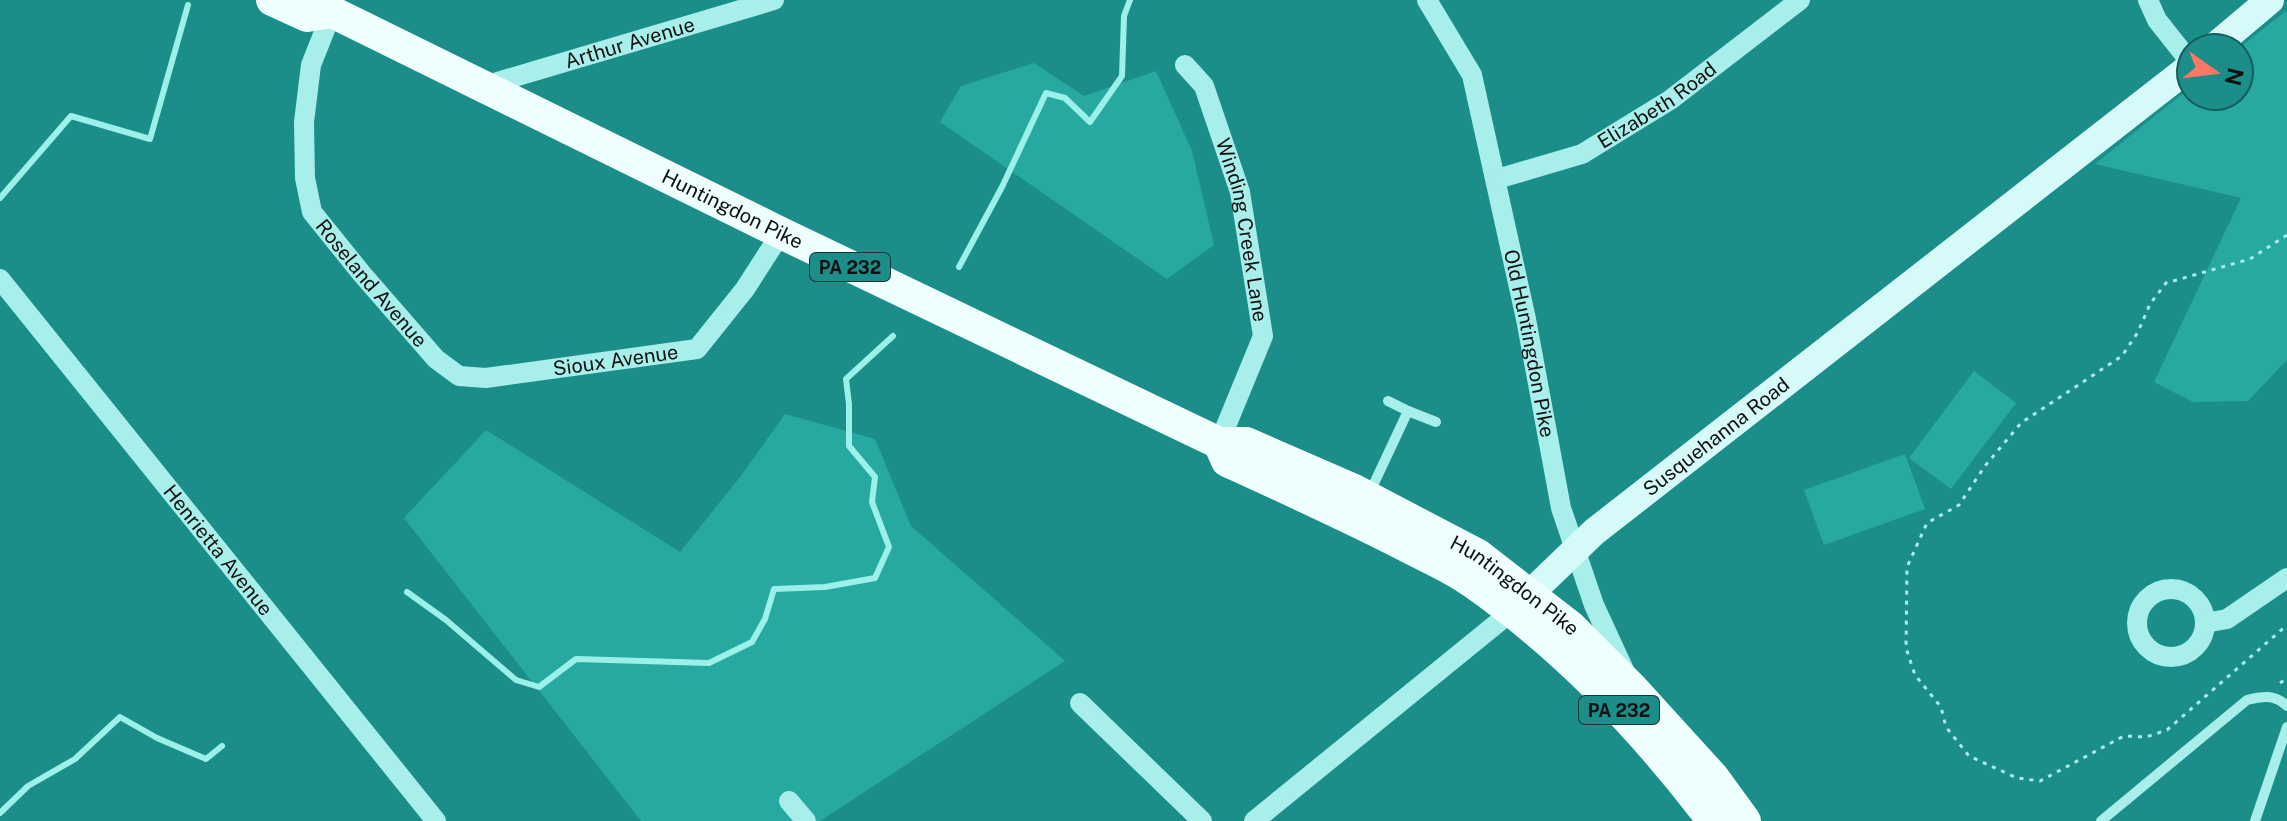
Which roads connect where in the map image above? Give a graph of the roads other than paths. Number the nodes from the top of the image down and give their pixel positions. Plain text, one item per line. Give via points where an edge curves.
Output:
1 (272, 0) edge
2 (1427, 0) edge
3 (1800, 0) edge
4 (2148, 0) edge
5 (2270, 0) edge
6 (762, 1) edge
7 (327, 6) edge
8 (2232, 32) edge
9 (2175, 43) edge
10 (1185, 65) dead end
11 (2175, 77) edge
12 (484, 86) junction
13 (1497, 179) junction
14 (781, 233) junction
15 (0, 279) edge
16 (486, 378) joint
17 (1388, 401) dead end
18 (1408, 411) junction
19 (1436, 422) dead end
20 (1219, 443) junction
21 (1367, 497) junction
22 (1573, 549) junction
23 (2287, 578) edge
24 (1520, 602) junction
25 (2205, 623) dead end
26 (1632, 688) junction
27 (1080, 703) dead end
28 (2287, 706) edge
29 (2287, 727) edge
30 (789, 801) dead end
31 (436, 821) edge
32 (806, 821) edge
33 (1202, 821) edge
34 (1254, 821) edge
35 (1713, 821) edge
36 (1745, 821) edge
37 (2101, 821) edge
38 (2255, 821) edge

1 - 7 main road, Huntingdon Pike / PA 232 via 307,16
2 - 13 street, Old Huntingdon Pike via 1472,75
3 - 13 street, Elizabeth Road via 1670,100 1582,154
4 - 9 street
5 - 8 main road
6 - 12 street, Arthur Avenue
7 - 12 main road, Huntingdon Pike / PA 232
7 - 16 street, Roseland Avenue via 311,65 304,122 312,212 436,359 459,376
10 - 20 street, Winding Creek Lane via 1204,86 1240,192 1263,336
11 - 22 main road, Susquehanna Road
12 - 14 main road, Huntingdon Pike / PA 232
13 - 22 street, Old Huntingdon Pike
14 - 16 street, Sioux Avenue via 697,349
14 - 20 main road, Huntingdon Pike / PA 232
15 - 31 street, Henrietta Avenue
17 - 18 lane
18 - 19 lane
18 - 21 lane
20 - 21 main road, Huntingdon Pike / PA 232 via 1246,443
20 - 24 main road, Huntingdon Pike / PA 232 via 1227,461
21 - 24 main road, Huntingdon Pike / PA 232 via 1478,555
22 - 24 main road, Susquehanna Road
22 - 26 street, Old Huntingdon Pike
23 - 25 street via 2227,619
24 - 26 main road, Huntingdon Pike / PA 232 via 1571,627
24 - 34 street, Susquehanna Road
24 - 35 main road, Huntingdon Pike / PA 232
26 - 36 main road, Huntingdon Pike / PA 232 via 1713,777
27 - 33 street
28 - 37 lane via 2264,695 2247,700
29 - 38 lane
30 - 32 street

